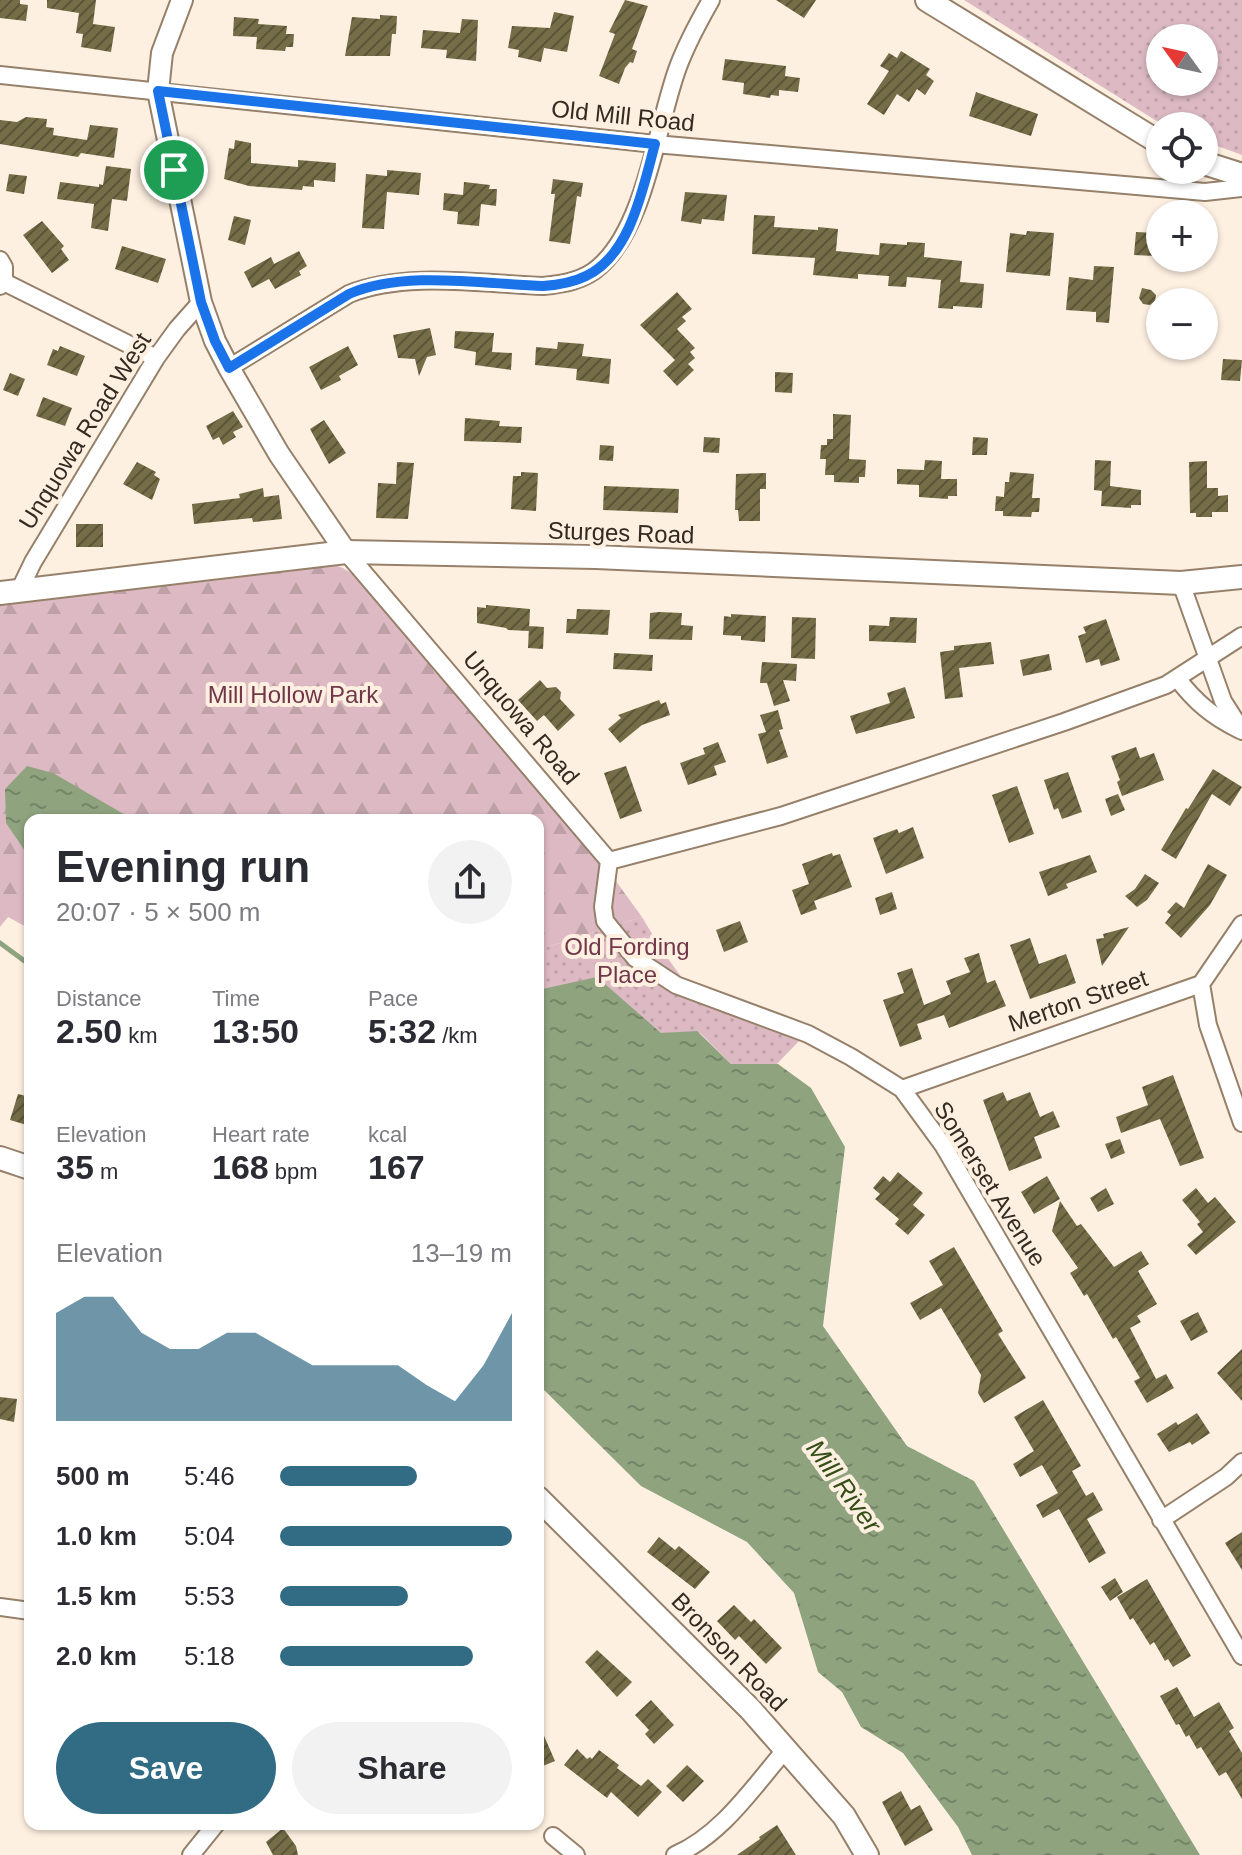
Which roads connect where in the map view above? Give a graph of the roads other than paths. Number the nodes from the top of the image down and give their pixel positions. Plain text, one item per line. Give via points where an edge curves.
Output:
1 (182, 0) edge
2 (711, 0) edge
3 (927, 0) edge
4 (0, 75) edge
5 (158, 91) junction
6 (1146, 134) edge
7 (655, 144) junction
8 (1218, 167) edge
9 (1242, 175) edge
10 (1242, 188) edge
11 (0, 260) edge
12 (2, 284) edge
13 (201, 302) junction
14 (156, 358) junction
15 (229, 368) junction
16 (346, 552) junction
17 (1242, 577) edge
18 (1181, 583) junction
19 (9, 592) edge
20 (1242, 636) edge
21 (1208, 658) junction
22 (1177, 678) junction
23 (1242, 731) edge
24 (609, 861) junction
25 (1242, 924) edge
26 (1201, 984) junction
27 (902, 1089) junction
28 (1242, 1123) edge
29 (0, 1158) edge
30 (24, 1166) edge
31 (1242, 1462) edge
32 (544, 1504) edge
33 (1161, 1520) junction
34 (0, 1607) edge
35 (24, 1610) edge
36 (1242, 1656) edge
37 (786, 1749) junction
38 (211, 1830) edge
39 (553, 1836) dead end
40 (191, 1855) edge
41 (576, 1855) edge
42 (675, 1855) edge
43 (867, 1855) edge

1 - 5 street, Unquowa Road via 162,53
2 - 7 street via 678,67
3 - 6 main road
4 - 5 street, Old Mill Road
5 - 7 street, Old Mill Road
5 - 13 street, Unquowa Road
7 - 10 street, Old Mill Road via 1205,192
7 - 15 street via 620,242 588,276 543,286 404,280 365,287
8 - 9 main road
11 - 12 street
12 - 14 street
13 - 14 street, Unquowa Road West
13 - 15 street, Unquowa Road
14 - 19 street, Unquowa Road West via 33,562
15 - 16 street, Unquowa Road
16 - 18 main road, Sturges Road
16 - 19 main road, Sturges Road
16 - 24 street, Unquowa Road
17 - 18 main road, Sturges Road
18 - 21 street
20 - 21 street
21 - 22 street
21 - 23 street via 1223,701
22 - 23 street via 1214,718
22 - 24 street via 1064,722 781,816
24 - 27 street, Somerset Avenue via 605,921 643,964 676,985 808,1034
25 - 26 street
26 - 27 street, Merton Street
26 - 28 street via 1208,1025
27 - 33 street, Somerset Avenue via 943,1145
29 - 30 main road
31 - 33 street
32 - 37 main road, Bronson Road
33 - 36 street, Somerset Avenue
34 - 35 street
37 - 42 street via 715,1829
37 - 43 main road, Bronson Road via 844,1816
38 - 40 street
39 - 41 street

